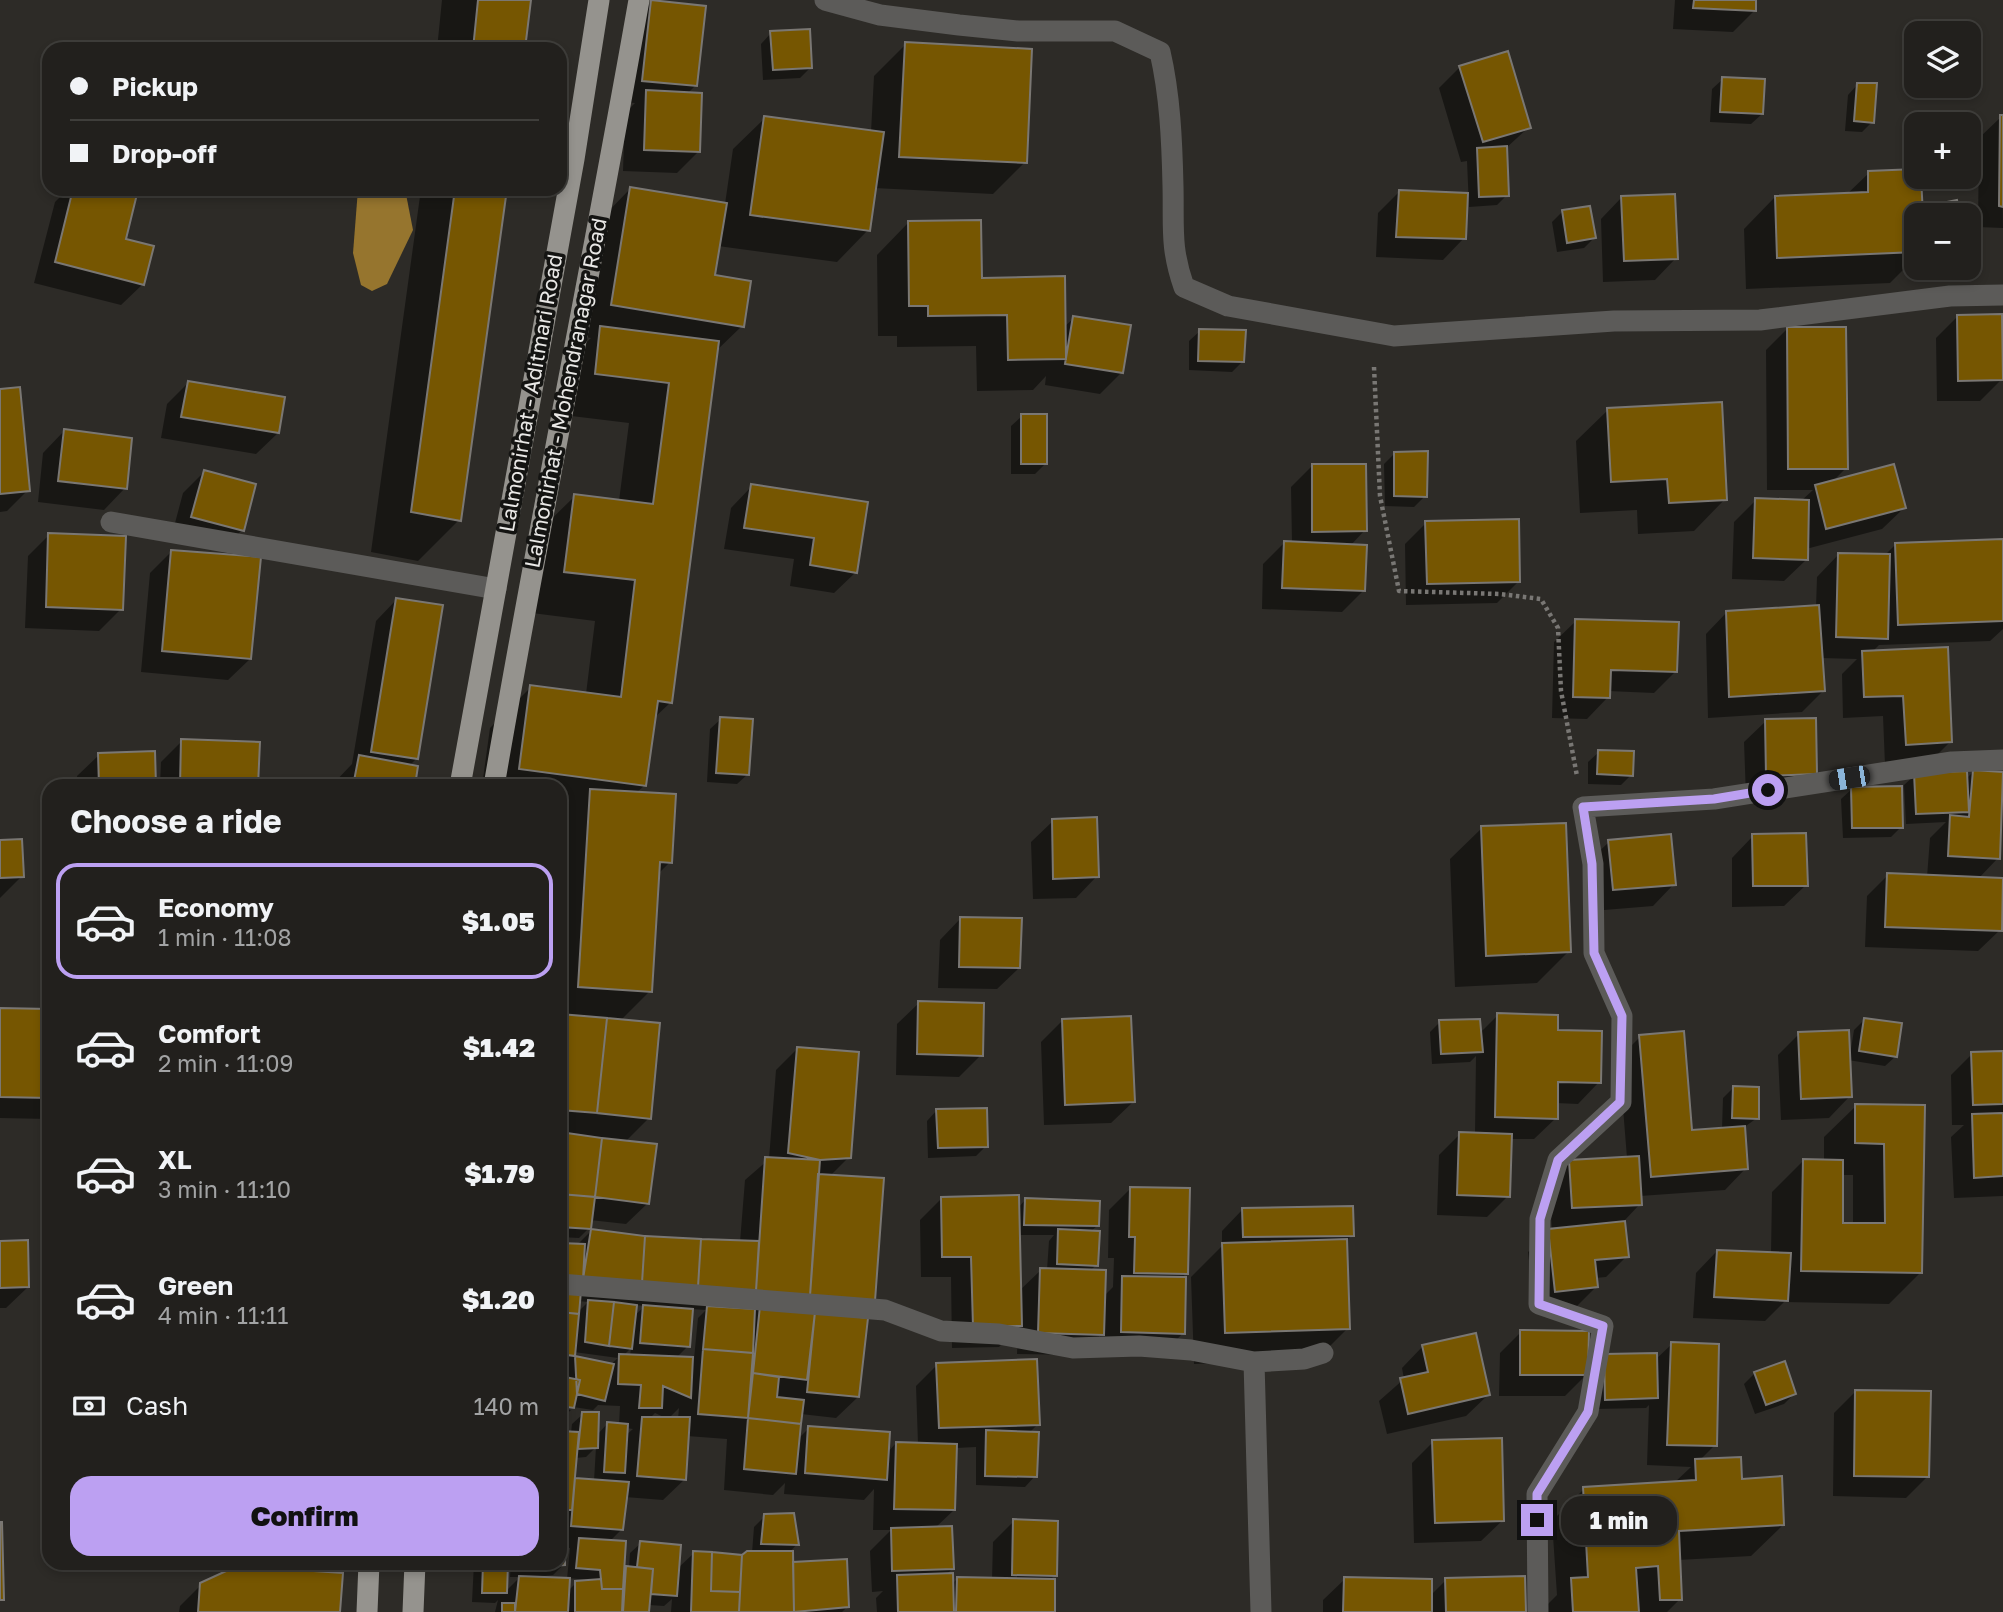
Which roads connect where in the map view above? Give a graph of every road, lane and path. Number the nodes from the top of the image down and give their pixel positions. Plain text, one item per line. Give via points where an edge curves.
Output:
1 (599, 0) edge
2 (639, 0) edge
3 (825, 0) edge
4 (567, 183) edge
5 (565, 196) edge
6 (2003, 295) edge
7 (1372, 332) junction
8 (111, 522) dead end
9 (496, 589) junction
10 (2003, 760) edge
11 (461, 779) edge
12 (495, 779) edge
13 (1583, 807) junction
14 (567, 1285) edge
15 (1323, 1353) dead end
16 (1254, 1362) junction
17 (369, 1570) edge
18 (415, 1570) edge
19 (367, 1612) edge
20 (412, 1612) edge
21 (1261, 1612) edge
22 (1538, 1612) edge

1 - 4 highway, Lalmonirhat - Aditmari Road
2 - 12 highway, Lalmonirhat - Mohendranagar Road
3 - 7 street via 880,15 959,25 1018,31 1115,31 1160,52 1167,86 1173,185 1172,254 1184,287 1228,306
5 - 9 highway, Lalmonirhat - Aditmari Road
6 - 7 street via 1950,296 1760,320 1614,321 1394,336
7 - 13 path via 1380,496 1399,591 1541,599 1558,628 1561,691
8 - 9 street
9 - 11 highway, Lalmonirhat - Aditmari Road
10 - 13 street via 1952,762 1714,799
13 - 22 street via 1592,864 1594,953 1622,1016 1620,1102 1558,1160 1540,1219 1539,1304 1603,1326 1588,1412 1537,1494
14 - 16 street via 885,1310 941,1331 999,1334 1073,1348 1191,1350
15 - 16 street
16 - 21 street
17 - 19 highway
18 - 20 highway

